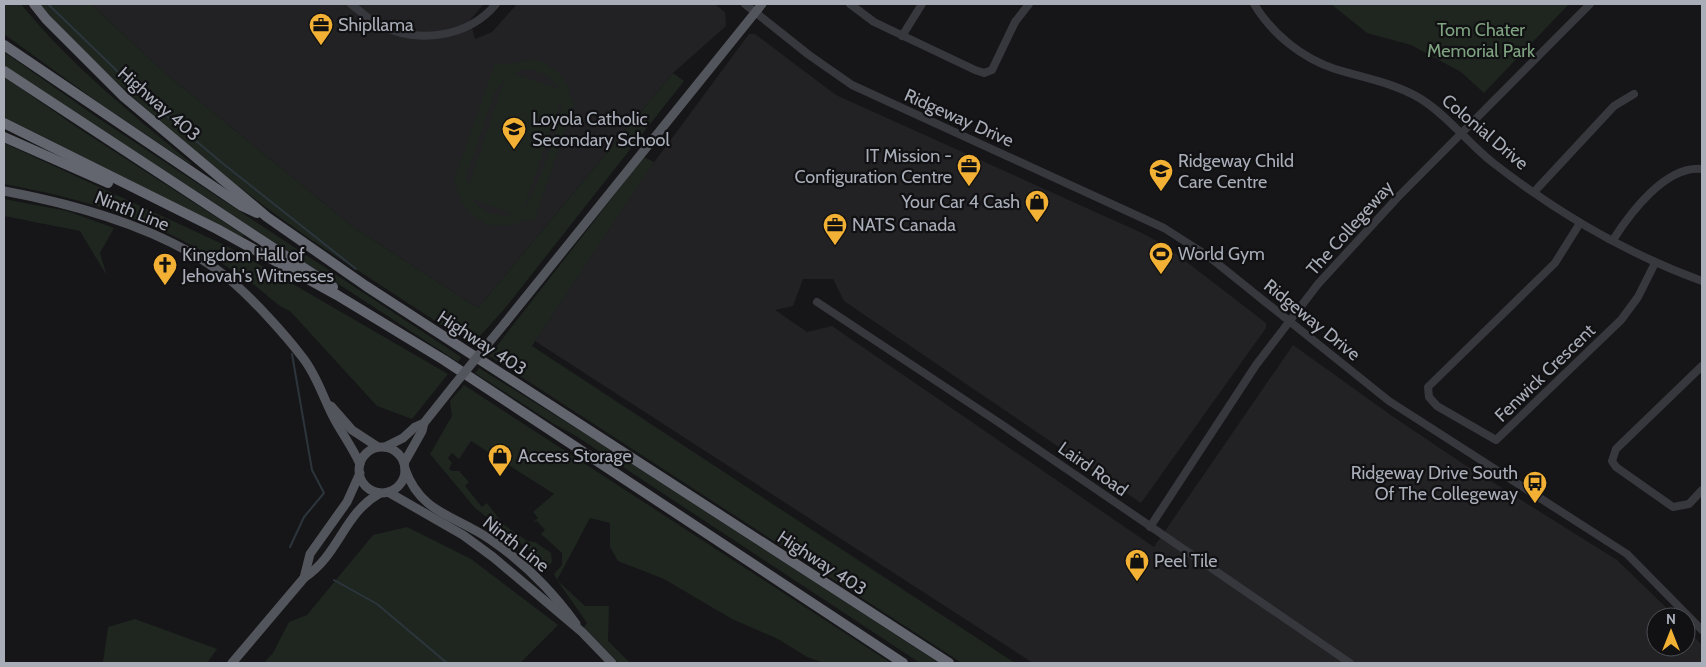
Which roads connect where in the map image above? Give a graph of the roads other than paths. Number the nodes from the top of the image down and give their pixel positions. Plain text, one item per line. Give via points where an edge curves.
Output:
1 (34, 4) edge
2 (351, 4) edge
3 (496, 4) edge
4 (745, 4) edge
5 (762, 4) edge
6 (850, 4) edge
7 (922, 4) edge
8 (1029, 4) edge
9 (1254, 4) edge
10 (1590, 4) edge
11 (755, 12) junction
12 (902, 36) junction
13 (4, 45) edge
14 (4, 71) edge
15 (1634, 94) dead end
16 (4, 123) edge
17 (1463, 133) junction
18 (4, 137) edge
19 (1702, 169) edge
20 (4, 191) edge
21 (1534, 192) junction
22 (162, 202) junction
23 (267, 217) junction
24 (1580, 223) junction
25 (1613, 240) junction
26 (1655, 263) junction
27 (1702, 281) edge
28 (337, 294) junction
29 (817, 302) dead end
30 (1290, 322) junction
31 (1702, 366) edge
32 (329, 405) junction
33 (424, 423) junction
34 (381, 447) junction
35 (405, 466) junction
36 (360, 469) junction
37 (1702, 490) edge
38 (384, 492) junction
39 (1150, 527) junction
40 (304, 578) junction
41 (1702, 630) edge
42 (582, 632) junction
43 (232, 663) edge
44 (612, 663) edge
45 (903, 663) edge
46 (948, 663) edge
47 (1350, 663) edge

1 - 23 highway, Highway 403 via 124,97
2 - 3 street via 388,29 430,36 471,25
4 - 11 street, Ridgeway Drive
5 - 11 main road
6 - 12 street via 874,22
7 - 12 street
8 - 12 street via 1015,22 992,70 984,73
9 - 17 street, Colonial Drive via 1272,27 1305,54 1329,66 1412,94
10 - 17 street, The Collegeway
11 - 30 street, Ridgeway Drive via 852,85 1164,228 1208,256
11 - 33 main road, bridge
13 - 23 highway via 242,206
14 - 28 highway via 331,284
15 - 21 street via 1614,106
16 - 22 highway, Highway 403
17 - 21 street, Colonial Drive via 1490,160
17 - 30 street, The Collegeway via 1336,263
18 - 22 highway via 135,194
19 - 25 street via 1683,172 1655,188 1634,209
20 - 32 main road, Ninth Line via 92,212 158,238 204,262 228,279 281,332 304,359
21 - 24 street, Colonial Drive
22 - 28 highway, Highway 403
23 - 46 highway, Highway 403 via 366,286
24 - 25 street, Colonial Drive
24 - 26 street, Fenwick Crescent via 1555,263 1428,387 1429,397 1437,406 1496,440 1621,320 1638,297
25 - 26 street, Colonial Drive
26 - 27 street, Colonial Drive
28 - 45 highway, Highway 403 via 444,360
29 - 39 street, Laird Road
30 - 39 street, The Collegeway via 1256,365
30 - 41 street, Ridgeway Drive via 1389,401 1627,554
31 - 37 street via 1616,449 1612,462 1673,507 1688,504
32 - 34 main road, Ninth Line via 352,430
32 - 36 main road, Ninth Line via 335,421 352,446
33 - 34 main road via 403,438
33 - 35 main road
34 - 35 main road via 397,452
34 - 36 main road via 366,453
35 - 38 main road via 401,484
35 - 42 main road, Ninth Line via 420,498 492,540 559,601
36 - 38 main road via 366,486
36 - 40 main road via 347,502 310,554
38 - 40 main road via 365,501 331,553 319,568
38 - 42 main road, Ninth Line via 472,541
39 - 47 street, Laird Road
40 - 43 main road
42 - 44 main road, Ninth Line

